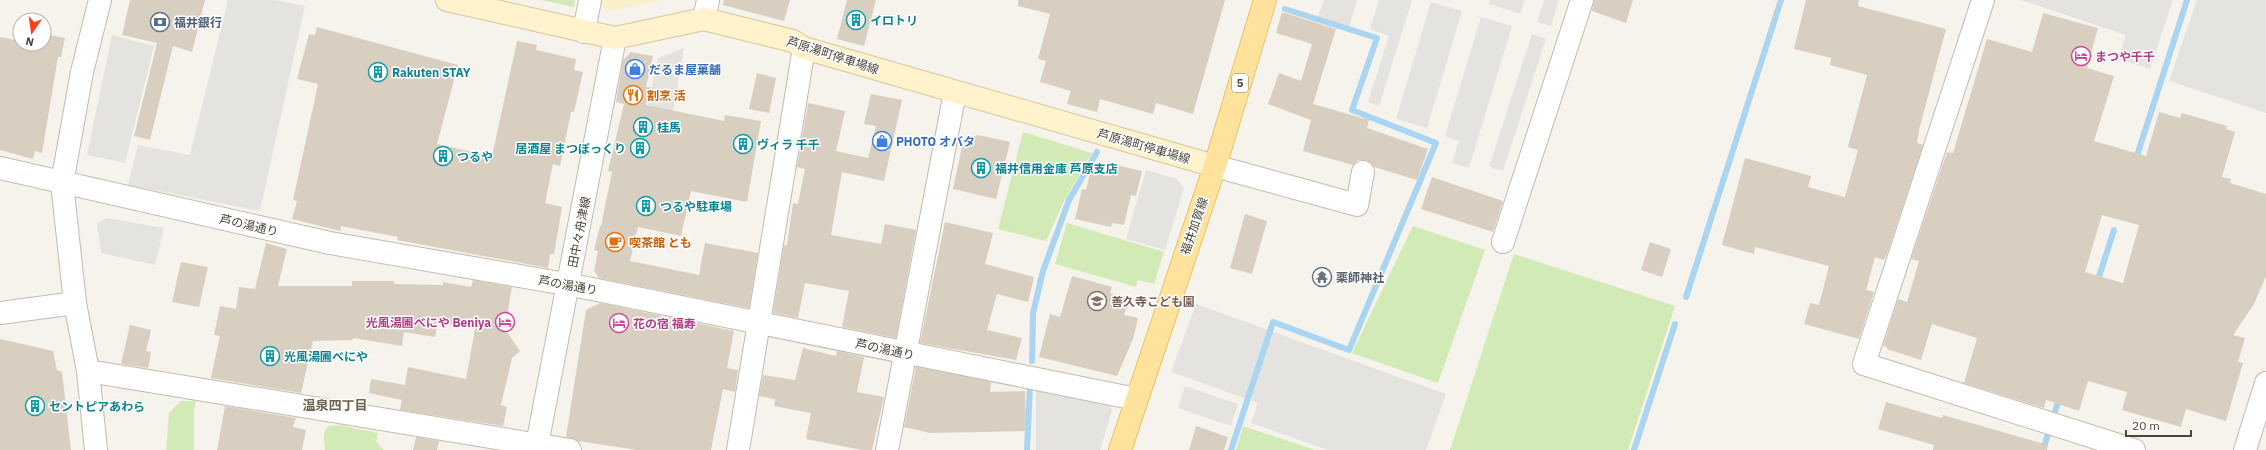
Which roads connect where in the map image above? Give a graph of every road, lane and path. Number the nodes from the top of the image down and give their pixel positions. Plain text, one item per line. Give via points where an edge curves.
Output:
1 (100, 0) edge
2 (446, 0) edge
3 (590, 0) edge
4 (1265, 0) edge
5 (1582, 0) edge
6 (1983, 0) edge
7 (706, 10) edge
8 (584, 32) junction
9 (615, 38) junction
10 (804, 48) junction
11 (955, 92) junction
12 (1214, 166) junction
13 (0, 168) edge
14 (1363, 172) dead end
15 (62, 183) junction
16 (1503, 242) dead end
17 (569, 285) junction
18 (76, 303) junction
19 (0, 313) edge
20 (758, 322) junction
21 (905, 353) junction
22 (88, 371) junction
23 (2266, 383) edge
24 (1136, 399) junction
25 (537, 447) edge
26 (96, 450) edge
27 (570, 450) edge
28 (738, 450) edge
29 (887, 450) edge
30 (1120, 450) edge
31 (2134, 450) edge
32 (2244, 450) edge

1 - 15 street via 82,72
2 - 8 main road, 芦原湯町停車場線
3 - 8 street
4 - 12 main road, 福井加賀線 / 5
5 - 16 street
6 - 31 street via 1864,364
7 - 9 main road, 芦原湯町停車場線
7 - 10 main road, 芦原湯町停車場線 via 793,41
8 - 9 main road, 芦原湯町停車場線
9 - 17 street, 田中々舟津線
10 - 11 main road, 芦原湯町停車場線
10 - 20 street
11 - 12 main road, 芦原湯町停車場線
11 - 21 street
12 - 14 street via 1357,205
12 - 24 main road, 福井加賀線 / 5
13 - 15 street, 芦の湯通り
15 - 17 street, 芦の湯通り via 330,243
15 - 18 street
17 - 20 street, 芦の湯通り
17 - 25 street, 田中々舟津線
18 - 19 street
18 - 22 street
20 - 21 street, 芦の湯通り
20 - 28 street
21 - 24 street, 芦の湯通り
21 - 29 street
22 - 25 street
22 - 26 street
23 - 32 street
24 - 30 main road, 福井加賀線 / 5
25 - 27 street

